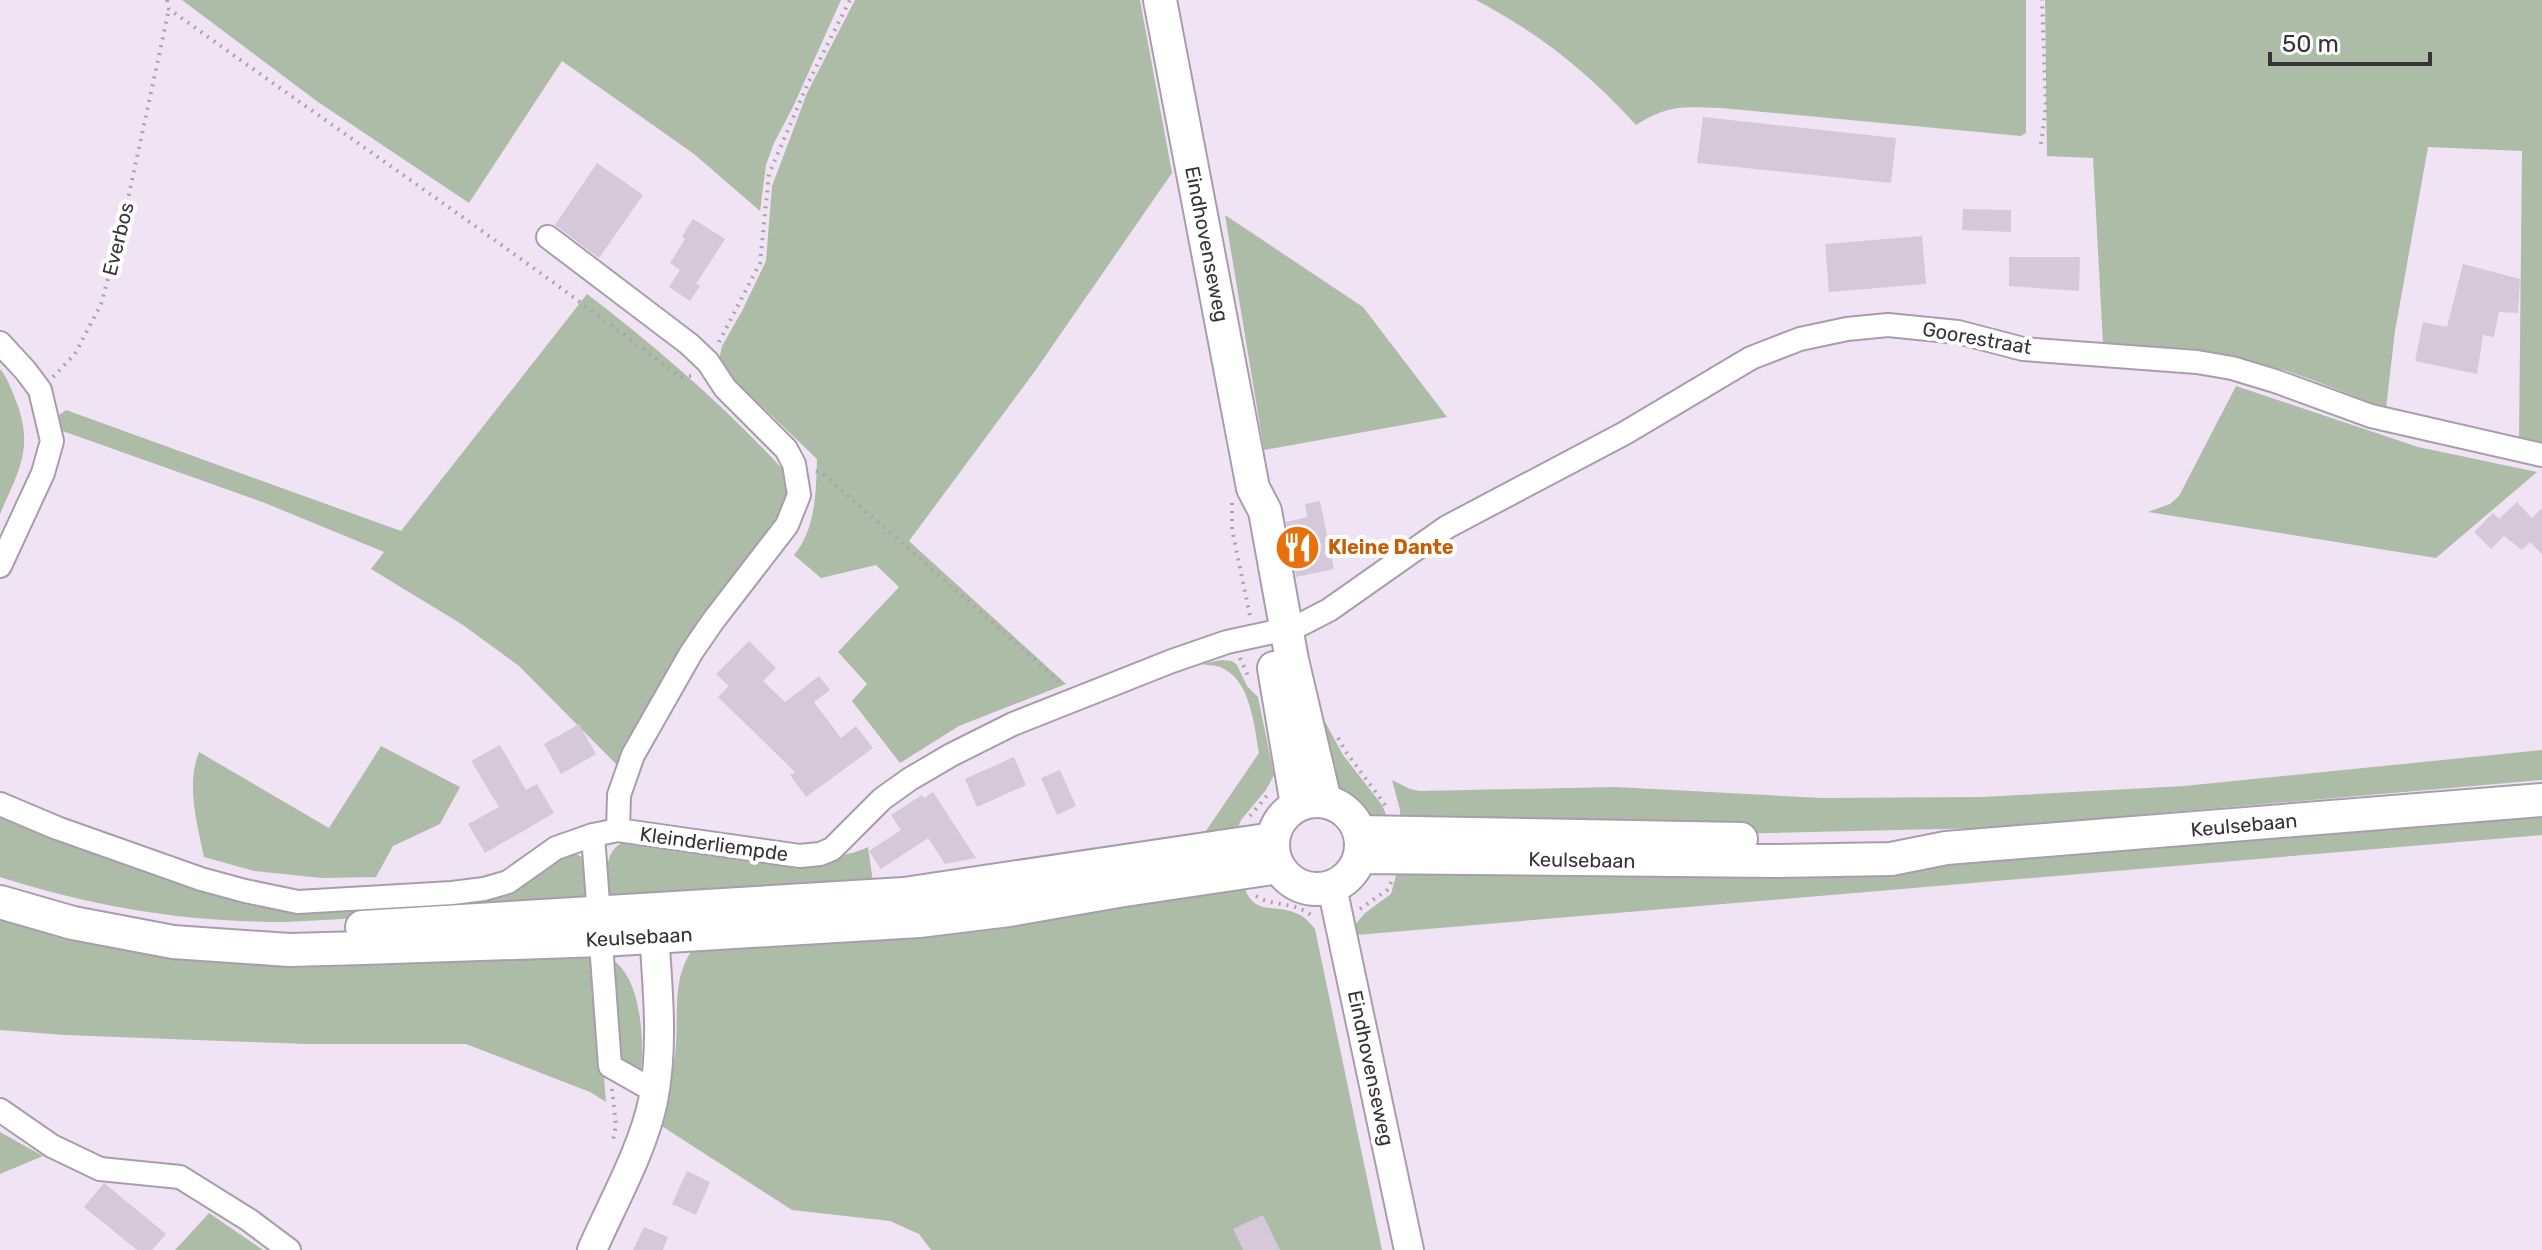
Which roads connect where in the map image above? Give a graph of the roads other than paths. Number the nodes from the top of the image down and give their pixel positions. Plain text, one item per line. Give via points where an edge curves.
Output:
1 (1160, 0) edge
2 (548, 237) dead end
3 (0, 343) edge
4 (2542, 455) edge
5 (0, 566) edge
6 (1277, 630) junction
7 (1299, 797) junction
8 (2542, 800) edge
9 (0, 804) edge
10 (618, 830) junction
11 (593, 835) junction
12 (1360, 844) junction
13 (1946, 848) junction
14 (1260, 856) junction
15 (0, 883) edge
16 (1332, 887) junction
17 (0, 902) edge
18 (653, 923) junction
19 (601, 926) junction
20 (654, 1091) junction
21 (0, 1110) edge
22 (289, 1250) edge
23 (592, 1250) edge
24 (1409, 1250) edge

1 - 6 main road, Eindhovenseweg via 1253,488 1247,516
2 - 10 street, Kleinderliempde via 689,344 786,449 799,495 787,525 691,653 633,755 619,795
3 - 5 street via 40,390 52,441
4 - 6 street, Goorestraat via 2371,416 2232,368 2023,349 1927,327 1847,329 1800,339 1751,358 1625,433 1447,527 1339,604 1296,627
6 - 7 main road, Eindhovenseweg
6 - 10 street, Kleinderliempde via 1227,642 1013,724 910,779 820,854 800,856
7 - 12 main road via 1346,811
7 - 14 main road
8 - 13 main road, Keulsebaan
9 - 11 street via 201,879 298,902 484,889 508,882 556,848
10 - 11 street
11 - 19 street
12 - 13 main road, Keulsebaan via 1892,842
12 - 13 main road, Keulsebaan via 1393,858 1775,861 1891,859
12 - 16 main road via 1351,874
14 - 16 main road via 1298,885
14 - 18 main road, Keulsebaan
15 - 19 main road, Keulsebaan via 89,909 217,927
16 - 24 street, Eindhovenseweg via 1330,927 1385,1130
17 - 19 main road, Keulsebaan via 127,935 289,950
18 - 19 main road, Keulsebaan
18 - 20 street via 660,1035
19 - 20 street via 610,1066
20 - 23 street via 634,1156
21 - 22 street via 52,1146 100,1169 180,1177

